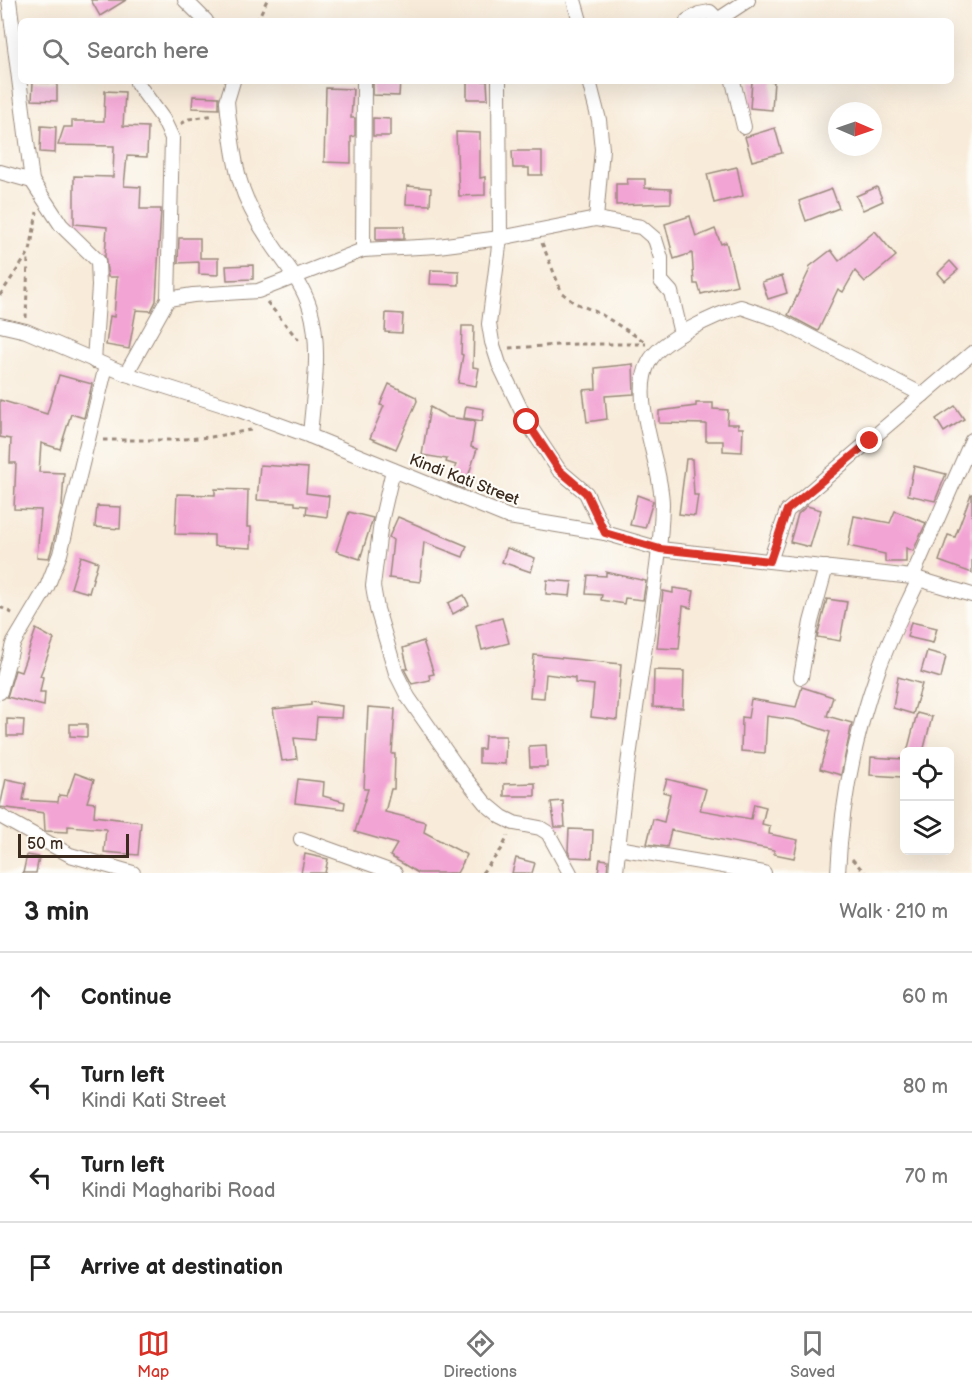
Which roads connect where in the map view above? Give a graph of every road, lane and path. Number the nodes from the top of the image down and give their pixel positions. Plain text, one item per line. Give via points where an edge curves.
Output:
1 (9, 0) edge
2 (184, 0) edge
3 (267, 0) edge
4 (574, 0) edge
5 (748, 0) edge
6 (203, 18) edge
7 (258, 18) edge
8 (579, 18) edge
9 (692, 18) edge
10 (717, 18) edge
11 (722, 18) edge
12 (18, 71) edge
13 (20, 84) edge
14 (138, 84) edge
15 (231, 84) edge
16 (364, 84) edge
17 (500, 84) edge
18 (590, 84) edge
19 (734, 84) edge
20 (228, 112) junction
21 (744, 127) dead end
22 (170, 132) junction
23 (0, 172) edge
24 (32, 181) junction
25 (41, 195) junction
26 (596, 219) junction
27 (538, 231) junction
28 (500, 238) junction
29 (363, 250) junction
30 (28, 257) junction
31 (296, 275) junction
32 (258, 291) junction
33 (0, 296) edge
34 (168, 299) junction
35 (0, 325) edge
36 (26, 331) junction
37 (681, 334) junction
38 (654, 347) junction
39 (494, 350) junction
40 (972, 353) edge
41 (315, 360) junction
42 (100, 364) junction
43 (126, 374) junction
44 (923, 395) junction
45 (257, 429) dead end
46 (310, 436) junction
47 (972, 440) edge
48 (89, 441) junction
49 (393, 470) junction
50 (605, 533) junction
51 (660, 549) junction
52 (770, 561) junction
53 (826, 567) junction
54 (915, 578) junction
55 (972, 594) edge
56 (801, 677) dead end
57 (0, 692) edge
58 (0, 816) edge
59 (514, 823) junction
60 (301, 839) dead end
61 (618, 848) junction
62 (133, 873) edge
63 (395, 873) edge
64 (482, 873) edge
65 (570, 873) edge
66 (616, 873) edge
67 (764, 873) edge
68 (838, 873) edge

1 - 12 street
2 - 6 street
3 - 7 path
4 - 8 street
5 - 11 street
9 - 10 street via 710,12
13 - 24 street
14 - 22 street
15 - 20 street
16 - 29 street
17 - 28 street
18 - 26 street via 602,149
19 - 21 street
20 - 22 path via 189,119
20 - 31 street via 238,182 270,241
22 - 34 street
23 - 24 street
24 - 25 street
25 - 30 path
25 - 42 street via 61,225 98,261
26 - 27 street
26 - 37 street via 641,227 655,240 661,258 661,281 670,292
27 - 28 street
27 - 38 path via 562,293
28 - 29 street
28 - 39 street via 489,324
29 - 31 street
30 - 33 path
30 - 36 path
31 - 32 street
31 - 41 street via 311,310
32 - 34 street
32 - 41 path
34 - 43 street
35 - 36 street, Kindi Kati Street
36 - 42 street, Kindi Kati Street
37 - 38 street
37 - 44 street via 733,309 752,309
38 - 39 path via 577,344
38 - 51 street via 644,374 644,389 646,423 662,501
39 - 50 street via 527,422 559,470 586,493
40 - 44 street
41 - 46 street
42 - 43 street, Kindi Kati Street
42 - 48 street
43 - 46 street, Kindi Kati Street
44 - 52 street via 787,510
45 - 48 path via 192,439
46 - 49 street, Kindi Kati Street
47 - 54 street
48 - 57 street via 60,554 47,587 13,644
49 - 50 street, Kindi Kati Street via 509,517
49 - 59 street via 373,586 396,674 461,773 486,803
50 - 51 street, Kindi Kati Street
51 - 52 street, Kindi Kati Street
51 - 61 street
52 - 53 street, Kindi Kati Street
53 - 54 street, Kindi Kati Street
53 - 56 street
54 - 55 street, Kindi Kati Street
54 - 68 street via 865,716 847,794
58 - 62 street via 77,858
59 - 64 path via 501,850
59 - 65 street via 548,833
60 - 63 street
61 - 66 street
61 - 67 street

